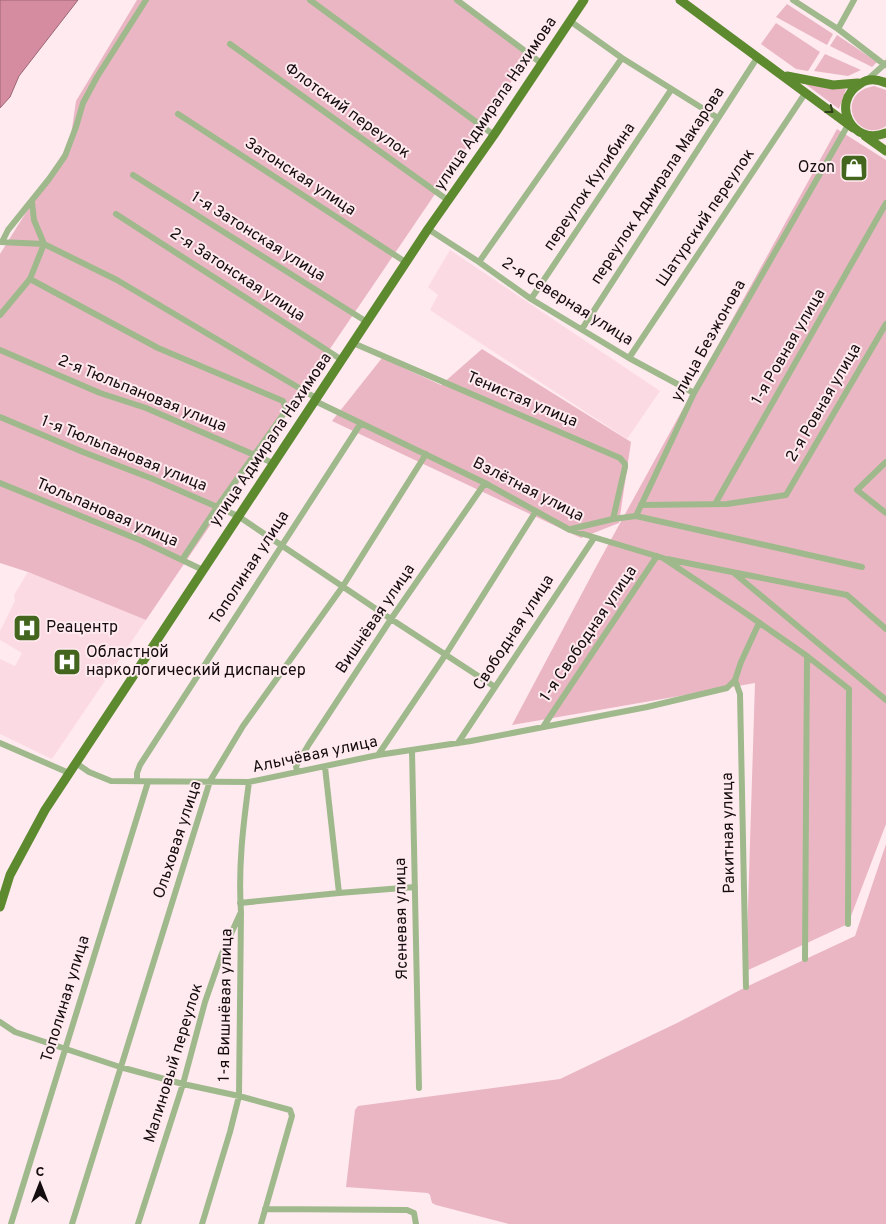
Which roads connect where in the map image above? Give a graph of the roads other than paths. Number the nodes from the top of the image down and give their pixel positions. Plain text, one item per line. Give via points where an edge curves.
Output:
1 (146, 0) edge
2 (310, 0) edge
3 (457, 0) edge
4 (584, 0) edge
5 (680, 0) edge
6 (854, 0) edge
7 (795, 1) edge
8 (570, 21) junction
9 (838, 29) junction
10 (230, 44) dead end
11 (622, 58) junction
12 (758, 58) junction
13 (542, 63) junction
14 (885, 64) edge
15 (778, 72) junction
16 (865, 81) junction
17 (886, 83) edge
18 (671, 90) junction
19 (806, 92) junction
20 (178, 114) dead end
21 (718, 118) junction
22 (851, 126) junction
23 (886, 133) edge
24 (862, 134) junction
25 (494, 135) junction
26 (886, 151) edge
27 (133, 175) dead end
28 (449, 201) junction
29 (32, 202) junction
30 (886, 203) edge
31 (116, 214) dead end
32 (428, 230) junction
33 (1, 242) edge
34 (44, 244) junction
35 (479, 262) junction
36 (407, 263) junction
37 (30, 279) junction
38 (531, 299) junction
39 (0, 315) edge
40 (367, 322) junction
41 (886, 324) edge
42 (582, 329) junction
43 (353, 343) junction
44 (0, 350) edge
45 (629, 358) junction
46 (342, 360) junction
47 (694, 393) junction
48 (316, 399) junction
49 (0, 417) edge
50 (361, 423) junction
51 (426, 454) junction
52 (255, 456) junction
53 (886, 462) edge
54 (273, 463) junction
55 (0, 483) edge
56 (485, 483) junction
57 (716, 504) junction
58 (642, 505) junction
59 (217, 507) junction
60 (536, 512) junction
61 (886, 513) edge
62 (238, 516) junction
63 (636, 516) junction
64 (613, 519) junction
65 (570, 530) junction
66 (594, 538) junction
67 (282, 545) junction
68 (660, 557) junction
69 (182, 560) junction
70 (862, 566) dead end
71 (203, 570) junction
72 (732, 572) junction
73 (343, 586) junction
74 (391, 620) junction
75 (759, 624) junction
76 (886, 629) edge
77 (446, 654) junction
78 (807, 656) junction
79 (735, 680) junction
80 (495, 687) junction
81 (886, 700) edge
82 (544, 727) junction
83 (0, 743) edge
84 (458, 743) junction
85 (412, 750) junction
86 (378, 755) junction
87 (76, 763) junction
88 (325, 767) junction
89 (297, 772) junction
90 (69, 773) junction
91 (210, 781) junction
92 (138, 782) junction
93 (148, 782) junction
94 (249, 782) junction
95 (415, 887) junction
96 (339, 893) junction
97 (240, 903) junction
98 (0, 907) edge
99 (241, 912) junction
100 (848, 924) dead end
101 (805, 959) dead end
102 (746, 987) dead end
103 (0, 1022) edge
104 (65, 1048) junction
105 (120, 1067) junction
106 (182, 1084) junction
107 (419, 1088) dead end
108 (239, 1096) junction
109 (265, 1209) junction
110 (10, 1224) edge
111 (72, 1224) edge
112 (138, 1224) edge
113 (202, 1224) edge
114 (261, 1224) edge
115 (416, 1224) edge

1 - 29 street via 86,97 65,156
2 - 25 street
3 - 13 street
4 - 8 main road, улица Адмирала Нахимова
5 - 12 main road
6 - 9 street
7 - 9 street
8 - 11 street
8 - 13 main road, улица Адмирала Нахимова
9 - 14 street
10 - 28 street, Флотский переулок
11 - 18 street
11 - 35 street
12 - 15 main road
12 - 21 street, переулок Адмирала Макарова
13 - 25 main road, улица Адмирала Нахимова
14 - 16 street
15 - 16 main road via 820,84 844,85
15 - 19 main road
16 - 17 main road
16 - 22 main road via 853,88 847,97 845,108
18 - 21 street
18 - 38 street, переулок Кулибина
19 -> 22 main road
19 - 45 street, Шатурский переулок
20 - 36 street, Затонская улица
21 - 42 street, переулок Адмирала Макарова
22 - 24 main road
22 - 47 street, улица Безжонова
23 - 24 main road
24 - 26 main road
25 - 28 main road, улица Адмирала Нахимова
27 - 40 street, 1-я Затонская улица
28 - 32 main road, улица Адмирала Нахимова
29 - 33 street
29 - 34 street via 34,220
30 - 57 street, 1-я Ровная улица
31 - 46 street, 2-я Затонская улица
32 - 35 street, 2-я Северная улица
32 - 36 main road, улица Адмирала Нахимова
33 - 34 street
34 - 37 street
34 - 48 street, Взлётная улица via 117,280
35 - 38 street, 2-я Северная улица
36 - 40 main road, улица Адмирала Нахимова
37 - 39 street
37 - 52 street via 158,348 283,401 285,412
38 - 42 street, 2-я Северная улица
40 - 43 main road, улица Адмирала Нахимова
41 - 57 street, 2-я Ровная улица via 786,496
42 - 45 street, 2-я Северная улица
43 - 46 main road, улица Адмирала Нахимова
43 - 64 street, Тенистая улица via 620,458 625,468
44 - 52 street, 2-я Тюльпановая улица
45 - 47 street, 2-я Северная улица
46 - 48 main road, улица Адмирала Нахимова
47 - 58 street, улица Безжонова
48 - 50 street, Взлётная улица
48 - 54 main road, улица Адмирала Нахимова
49 - 59 street, 1-я Тюльпановая улица
50 - 51 street, Взлётная улица
50 - 67 street, Тополиная улица
51 - 56 street, Взлётная улица
51 - 73 street, Ольховая улица
52 - 54 street, 2-я Тюльпановая улица
52 - 59 street
53 - 61 street via 857,490
54 - 62 main road, улица Адмирала Нахимова
55 - 69 street, Тюльпановая улица
56 - 60 street, Взлётная улица
56 - 74 street, Вишнёвая улица
57 - 58 street
58 - 63 street, улица Безжонова
59 - 62 street, 1-я Тюльпановая улица
59 - 69 street
60 - 65 street, Взлётная улица
60 - 77 street
62 - 67 street, 1-я Тюльпановая улица
62 - 71 main road, улица Адмирала Нахимова
63 - 64 street
63 - 70 street
64 - 65 street
65 - 66 street, Взлётная улица
66 - 68 street, Взлётная улица
66 - 80 street, Свободная улица
67 - 73 street, 1-я Тюльпановая улица
67 - 92 street, Тополиная улица via 140,764
68 - 72 street
68 - 75 street, Взлётная улица
68 - 82 street, 1-я Свободная улица
69 - 71 street, Тюльпановая улица
71 - 87 main road, улица Адмирала Нахимова
72 - 76 street via 847,595
72 - 81 street
73 - 74 street, 1-я Тюльпановая улица
73 - 91 street, Ольховая улица via 243,726
74 - 77 street, 1-я Тюльпановая улица
74 - 89 street, Вишнёвая улица via 309,744 296,766
75 - 78 street, Взлётная улица
75 - 79 street
77 - 80 street, 1-я Тюльпановая улица
77 - 86 street
78 - 100 street, Взлётная улица via 849,689
78 - 101 street
79 - 82 street, Алычёвая улица via 724,689
79 - 102 street, Ракитная улица via 740,694
80 - 84 street, Свободная улица
82 - 84 street, Алычёвая улица
83 - 90 street
84 - 85 street, Алычёвая улица
85 - 86 street, Алычёвая улица
85 - 95 street, Ясеневая улица
86 - 88 street, Алычёвая улица
87 - 90 main road, улица Адмирала Нахимова
87 - 92 street, Алычёвая улица via 111,781
88 - 89 street, Алычёвая улица
88 - 96 street
89 - 94 street, Алычёвая улица
90 - 98 main road, улица Адмирала Нахимова via 10,875
91 - 93 street, Алычёвая улица
91 - 94 street, Алычёвая улица
91 - 105 street, Ольховая улица
92 - 93 street, Алычёвая улица
93 - 104 street, Тополиная улица
94 - 97 street, 1-я Вишнёвая улица via 242,832
95 - 96 street
95 - 107 street, Ясеневая улица
96 - 97 street
97 - 99 street, 1-я Вишнёвая улица
99 - 106 street, Малиновый переулок via 205,1002
99 - 108 street, 1-я Вишнёвая улица
103 - 104 street via 15,1032
104 - 105 street
104 - 110 street, Тополиная улица
105 - 106 street
105 - 111 street, Ольховая улица
106 - 108 street
106 - 112 street, Малиновый переулок
108 - 109 street via 292,1111
108 - 113 street, 1-я Вишнёвая улица
109 - 114 street
109 - 115 street via 407,1210 414,1213

